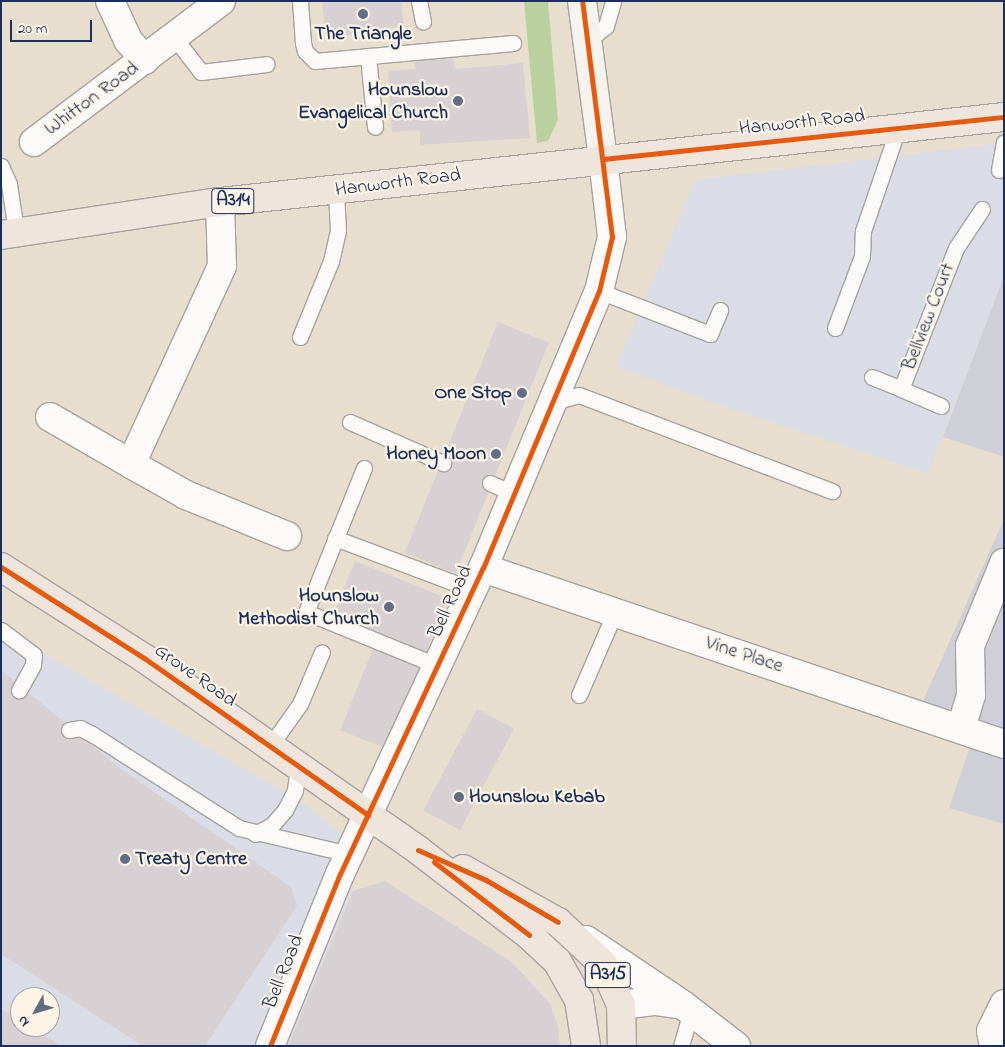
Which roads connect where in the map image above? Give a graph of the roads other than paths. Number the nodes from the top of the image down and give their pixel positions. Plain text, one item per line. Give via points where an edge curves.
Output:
1 (110, 1) edge
2 (221, 1) edge
3 (300, 1) edge
4 (419, 1) edge
5 (582, 1) edge
6 (613, 1) edge
7 (423, 22) dead end
8 (174, 37) junction
9 (587, 41) junction
10 (513, 43) dead end
11 (368, 56) junction
12 (145, 60) junction
13 (267, 64) dead end
14 (1004, 117) edge
15 (375, 127) dead end
16 (898, 128) junction
17 (34, 142) dead end
18 (1004, 142) edge
19 (603, 159) junction
20 (1, 166) edge
21 (999, 170) dead end
22 (336, 191) junction
23 (220, 202) junction
24 (982, 208) dead end
25 (9, 233) edge
26 (599, 291) junction
27 (720, 310) dead end
28 (835, 328) dead end
29 (300, 337) dead end
30 (872, 377) dead end
31 (901, 389) junction
32 (566, 390) junction
33 (941, 406) dead end
34 (50, 416) dead end
35 (350, 422) dead end
36 (443, 463) dead end
37 (131, 464) junction
38 (364, 468) dead end
39 (490, 483) dead end
40 (832, 491) dead end
41 (515, 494) junction
42 (287, 536) dead end
43 (335, 538) junction
44 (1004, 563) edge
45 (1, 567) edge
46 (478, 579) junction
47 (614, 612) junction
48 (1, 630) edge
49 (322, 652) dead end
50 (438, 666) junction
51 (19, 690) dead end
52 (579, 695) dead end
53 (961, 728) junction
54 (69, 730) dead end
55 (1004, 744) edge
56 (270, 746) junction
57 (298, 766) junction
58 (368, 815) junction
59 (255, 834) junction
60 (418, 850) junction
61 (349, 854) junction
62 (558, 922) junction
63 (1004, 1004) edge
64 (621, 1005) junction
65 (687, 1008) junction
66 (270, 1046) edge
67 (586, 1046) edge
68 (622, 1046) edge
69 (681, 1046) edge
70 (736, 1046) edge
71 (994, 1046) edge

1 - 12 street via 128,40
2 - 8 street, Whitton Road
3 - 11 lane via 303,43 309,58 322,62
4 - 7 lane
5 - 9 main road
6 - 9 lane via 606,26
8 - 12 street, Whitton Road
8 - 13 lane via 201,72
9 - 19 main road
10 - 11 lane
11 - 15 lane
12 - 17 street, Whitton Road
14 - 16 main road, Hanworth Road / A314
16 - 19 main road, Hanworth Road / A314
16 - 28 lane via 863,230 862,256
18 - 21 lane
19 - 22 main road, Hanworth Road / A314
19 - 26 street, Bell Road via 612,236
20 - 25 lane via 9,184
22 - 23 main road, Hanworth Road / A314
22 - 29 lane via 338,231 330,261
23 - 25 main road, Hanworth Road / A314
23 - 37 street via 222,266
24 - 31 lane, Bellview Court via 956,248
26 - 27 lane via 710,334
26 - 32 street, Bell Road
30 - 31 lane
31 - 33 lane, Bellview Court
32 - 40 lane
32 - 41 street, Bell Road
34 - 37 street
35 - 36 lane
37 - 42 street via 186,494
38 - 43 lane
39 - 41 lane
41 - 46 street, Bell Road
43 - 46 lane
43 - 50 lane via 306,612
44 - 53 street via 970,646 971,694
45 - 56 main road, Grove Road / A315 via 144,658
46 - 47 street, Vine Place
46 - 50 street, Bell Road
47 - 52 lane
47 - 53 street, Vine Place
48 - 51 lane via 34,655 33,665
49 - 56 lane via 300,704
50 - 58 street, Bell Road
53 - 55 street, Vine Place
54 - 59 lane via 80,728 92,734 239,828
56 - 57 main road, Grove Road / A315
57 - 58 main road, Grove Road / A315
57 - 59 lane via 295,790 285,810 272,824
58 - 60 main road, A315
58 - 61 street, Bell Road
59 - 61 lane
60 - 62 main road, A315 via 486,880
60 - 67 main road, A315 via 529,935 557,961 579,1000
61 - 66 street, Bell Road
62 - 64 main road, A315 via 604,964
62 - 65 street
63 - 71 street via 991,1031
64 - 65 street via 655,1001
64 - 68 main road, A315
65 - 69 lane
65 - 70 street

